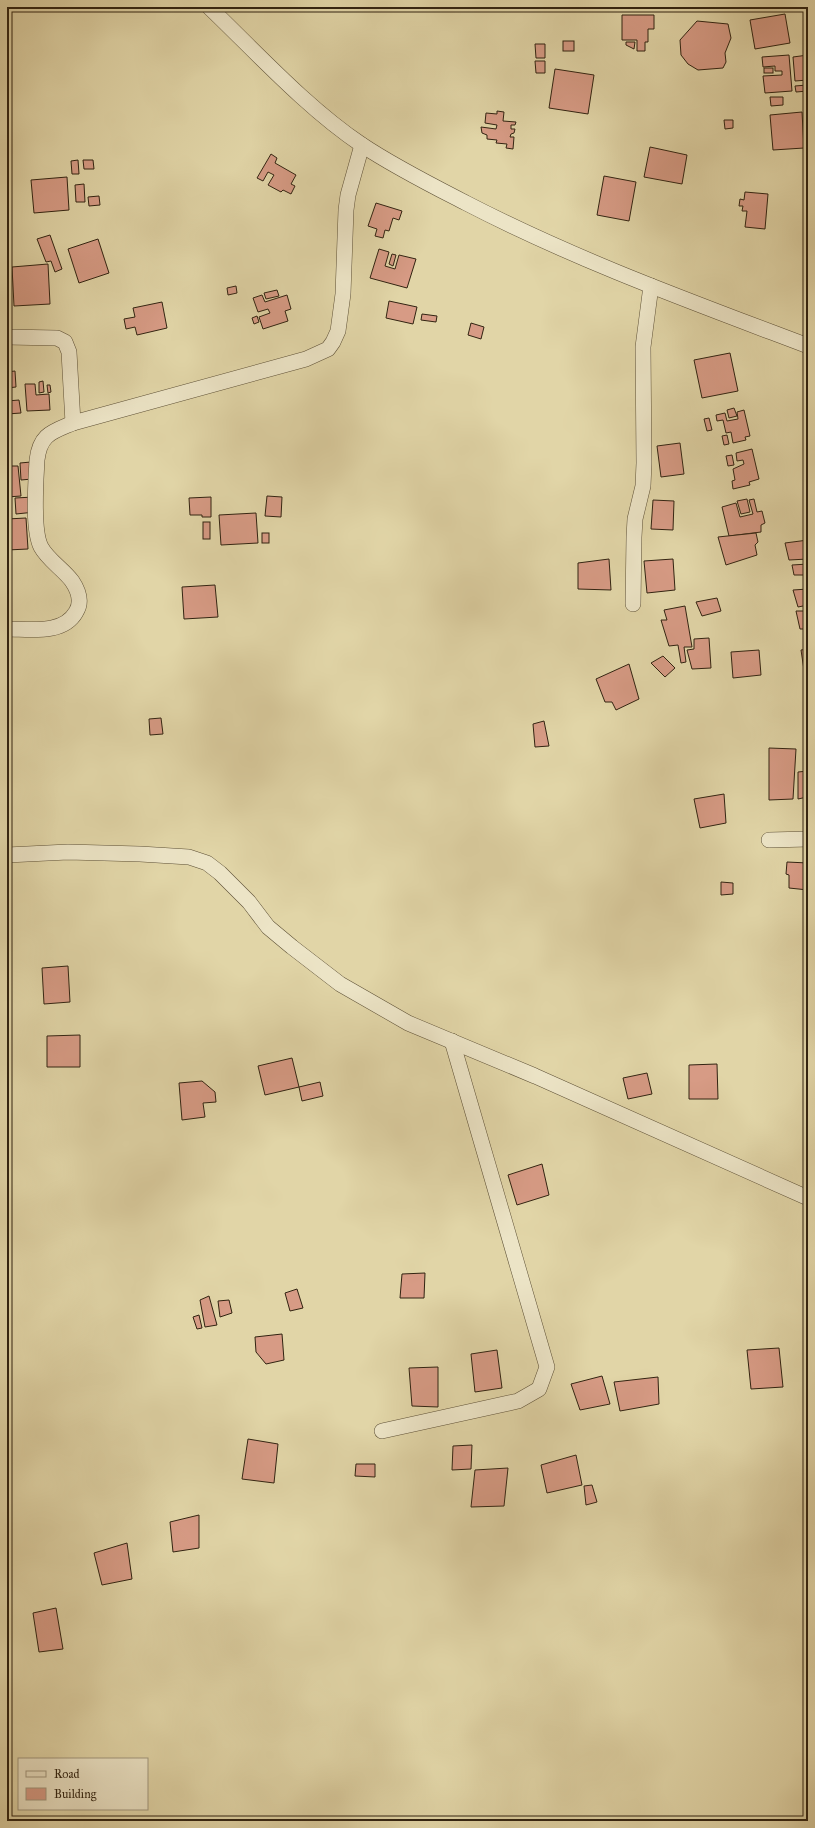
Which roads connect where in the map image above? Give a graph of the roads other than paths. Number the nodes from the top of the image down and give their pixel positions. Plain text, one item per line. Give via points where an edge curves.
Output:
1 (209, 7) edge
2 (362, 145) junction
3 (651, 286) junction
4 (7, 337) edge
5 (808, 346) edge
6 (73, 423) junction
7 (633, 604) dead end
8 (7, 629) edge
9 (808, 839) edge
10 (770, 840) dead end
11 (7, 854) edge
12 (452, 1042) junction
13 (808, 1198) edge
14 (382, 1431) dead end

1 - 2 street via 290,84
2 - 3 street via 428,184 520,231
2 - 6 street via 346,210 342,317 328,349 306,359
3 - 5 street
3 - 7 street via 643,347 644,463 643,486 635,519
4 - 6 street via 56,338 65,342 69,352
6 - 8 street via 44,436 41,442 37,460 36,513 41,547 62,568 78,591 78,608 67,623 56,628
9 - 10 street
11 - 12 street via 140,854 189,857 207,863 249,902 268,926 340,984 408,1023
12 - 13 street via 535,1076
12 - 14 street via 547,1366 539,1389 518,1401

